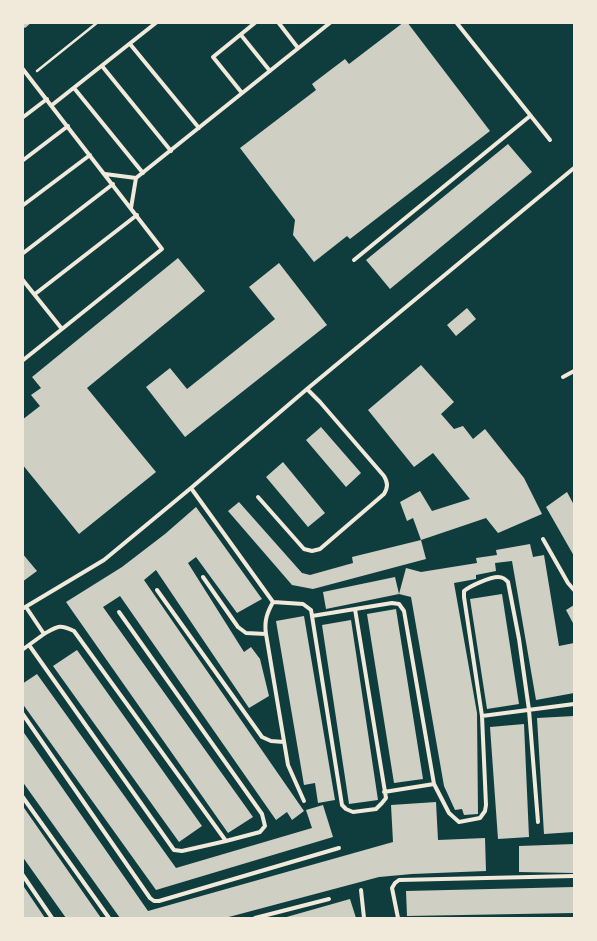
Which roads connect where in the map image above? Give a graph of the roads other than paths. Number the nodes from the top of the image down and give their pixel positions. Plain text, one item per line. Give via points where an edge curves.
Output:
1 (158, 22) edge
2 (256, 22) edge
3 (278, 22) edge
4 (331, 22) edge
5 (456, 22) edge
6 (241, 35) junction
7 (130, 44) junction
8 (298, 48) junction
9 (102, 66) junction
10 (23, 71) edge
11 (270, 71) junction
12 (74, 88) junction
13 (242, 93) junction
14 (47, 99) junction
15 (52, 106) junction
16 (530, 116) junction
17 (22, 118) edge
18 (68, 126) junction
19 (199, 128) junction
20 (550, 140) dead end
21 (171, 151) junction
22 (90, 155) junction
23 (22, 161) edge
24 (574, 168) edge
25 (143, 173) junction
26 (105, 174) junction
27 (136, 178) junction
28 (113, 184) junction
29 (22, 206) edge
30 (131, 208) junction
31 (137, 215) junction
32 (22, 254) edge
33 (354, 260) dead end
34 (22, 278) edge
35 (35, 294) junction
36 (62, 329) junction
37 (22, 361) edge
38 (574, 371) edge
39 (563, 378) dead end
40 (307, 389) junction
41 (191, 488) junction
42 (258, 497) dead end
43 (543, 539) dead end
44 (203, 577) dead end
45 (157, 590) dead end
46 (574, 590) edge
47 (273, 602) junction
48 (24, 608) edge
49 (355, 608) junction
50 (119, 612) dead end
51 (312, 616) junction
52 (44, 634) junction
53 (266, 634) junction
54 (29, 645) junction
55 (22, 650) edge
56 (574, 704) edge
57 (529, 710) junction
58 (22, 713) edge
59 (482, 716) junction
60 (284, 742) junction
61 (434, 784) junction
62 (384, 792) junction
63 (22, 796) edge
64 (304, 801) dead end
65 (538, 822) dead end
66 (226, 842) junction
67 (339, 848) dead end
68 (22, 874) edge
69 (574, 876) edge
70 (361, 890) dead end
71 (329, 899) dead end
72 (52, 918) edge
73 (109, 918) edge
74 (255, 918) edge
75 (364, 918) edge
76 (398, 918) edge

1 - 7 lane
2 - 6 lane
3 - 8 lane
4 - 8 lane
5 - 16 lane
6 - 11 lane
6 - 13 lane via 213,57
7 - 9 lane
7 - 19 lane
8 - 11 lane
9 - 12 lane
9 - 21 lane
10 - 14 lane
11 - 13 lane
12 - 15 lane
12 - 25 lane
13 - 19 lane
14 - 15 lane
14 - 17 lane
15 - 18 lane
16 - 20 lane
16 - 33 lane
18 - 22 lane
18 - 23 lane
19 - 21 lane
21 - 25 lane
22 - 26 lane
22 - 29 lane
24 - 40 lane
25 - 27 lane
26 - 27 lane
26 - 28 lane
27 - 30 lane
28 - 30 lane
28 - 32 lane
30 - 31 lane
31 - 35 lane
31 - 36 lane via 162,248
34 - 35 lane
35 - 36 lane
36 - 37 lane
38 - 39 lane
40 - 41 lane
40 - 42 lane via 384,476 387,489 320,549 312,551 304,549
41 - 47 lane
41 - 48 lane via 104,560
43 - 46 lane
44 - 53 lane via 238,627 246,633
45 - 60 lane via 262,737
47 - 51 lane via 303,604 311,610
47 - 53 lane via 267,613
48 - 52 lane
49 - 51 lane
49 - 61 lane via 392,602 399,604 404,611
49 - 62 lane
50 - 66 lane via 262,814 265,826 260,832
51 - 62 lane via 342,805 353,812 376,809 386,798
52 - 54 lane
52 - 66 lane via 56,626 74,631
53 - 60 lane
54 - 55 lane
54 - 66 lane via 174,850
56 - 57 lane
57 - 59 lane
57 - 59 lane via 508,582 497,577 469,586 464,591
57 - 65 lane
58 - 67 lane via 154,901
59 - 61 lane via 485,811 480,818 459,822 450,813
60 - 64 lane via 288,765
61 - 62 lane
63 - 73 lane
68 - 72 lane
69 - 76 lane via 399,880 392,888
70 - 75 lane
71 - 74 lane

